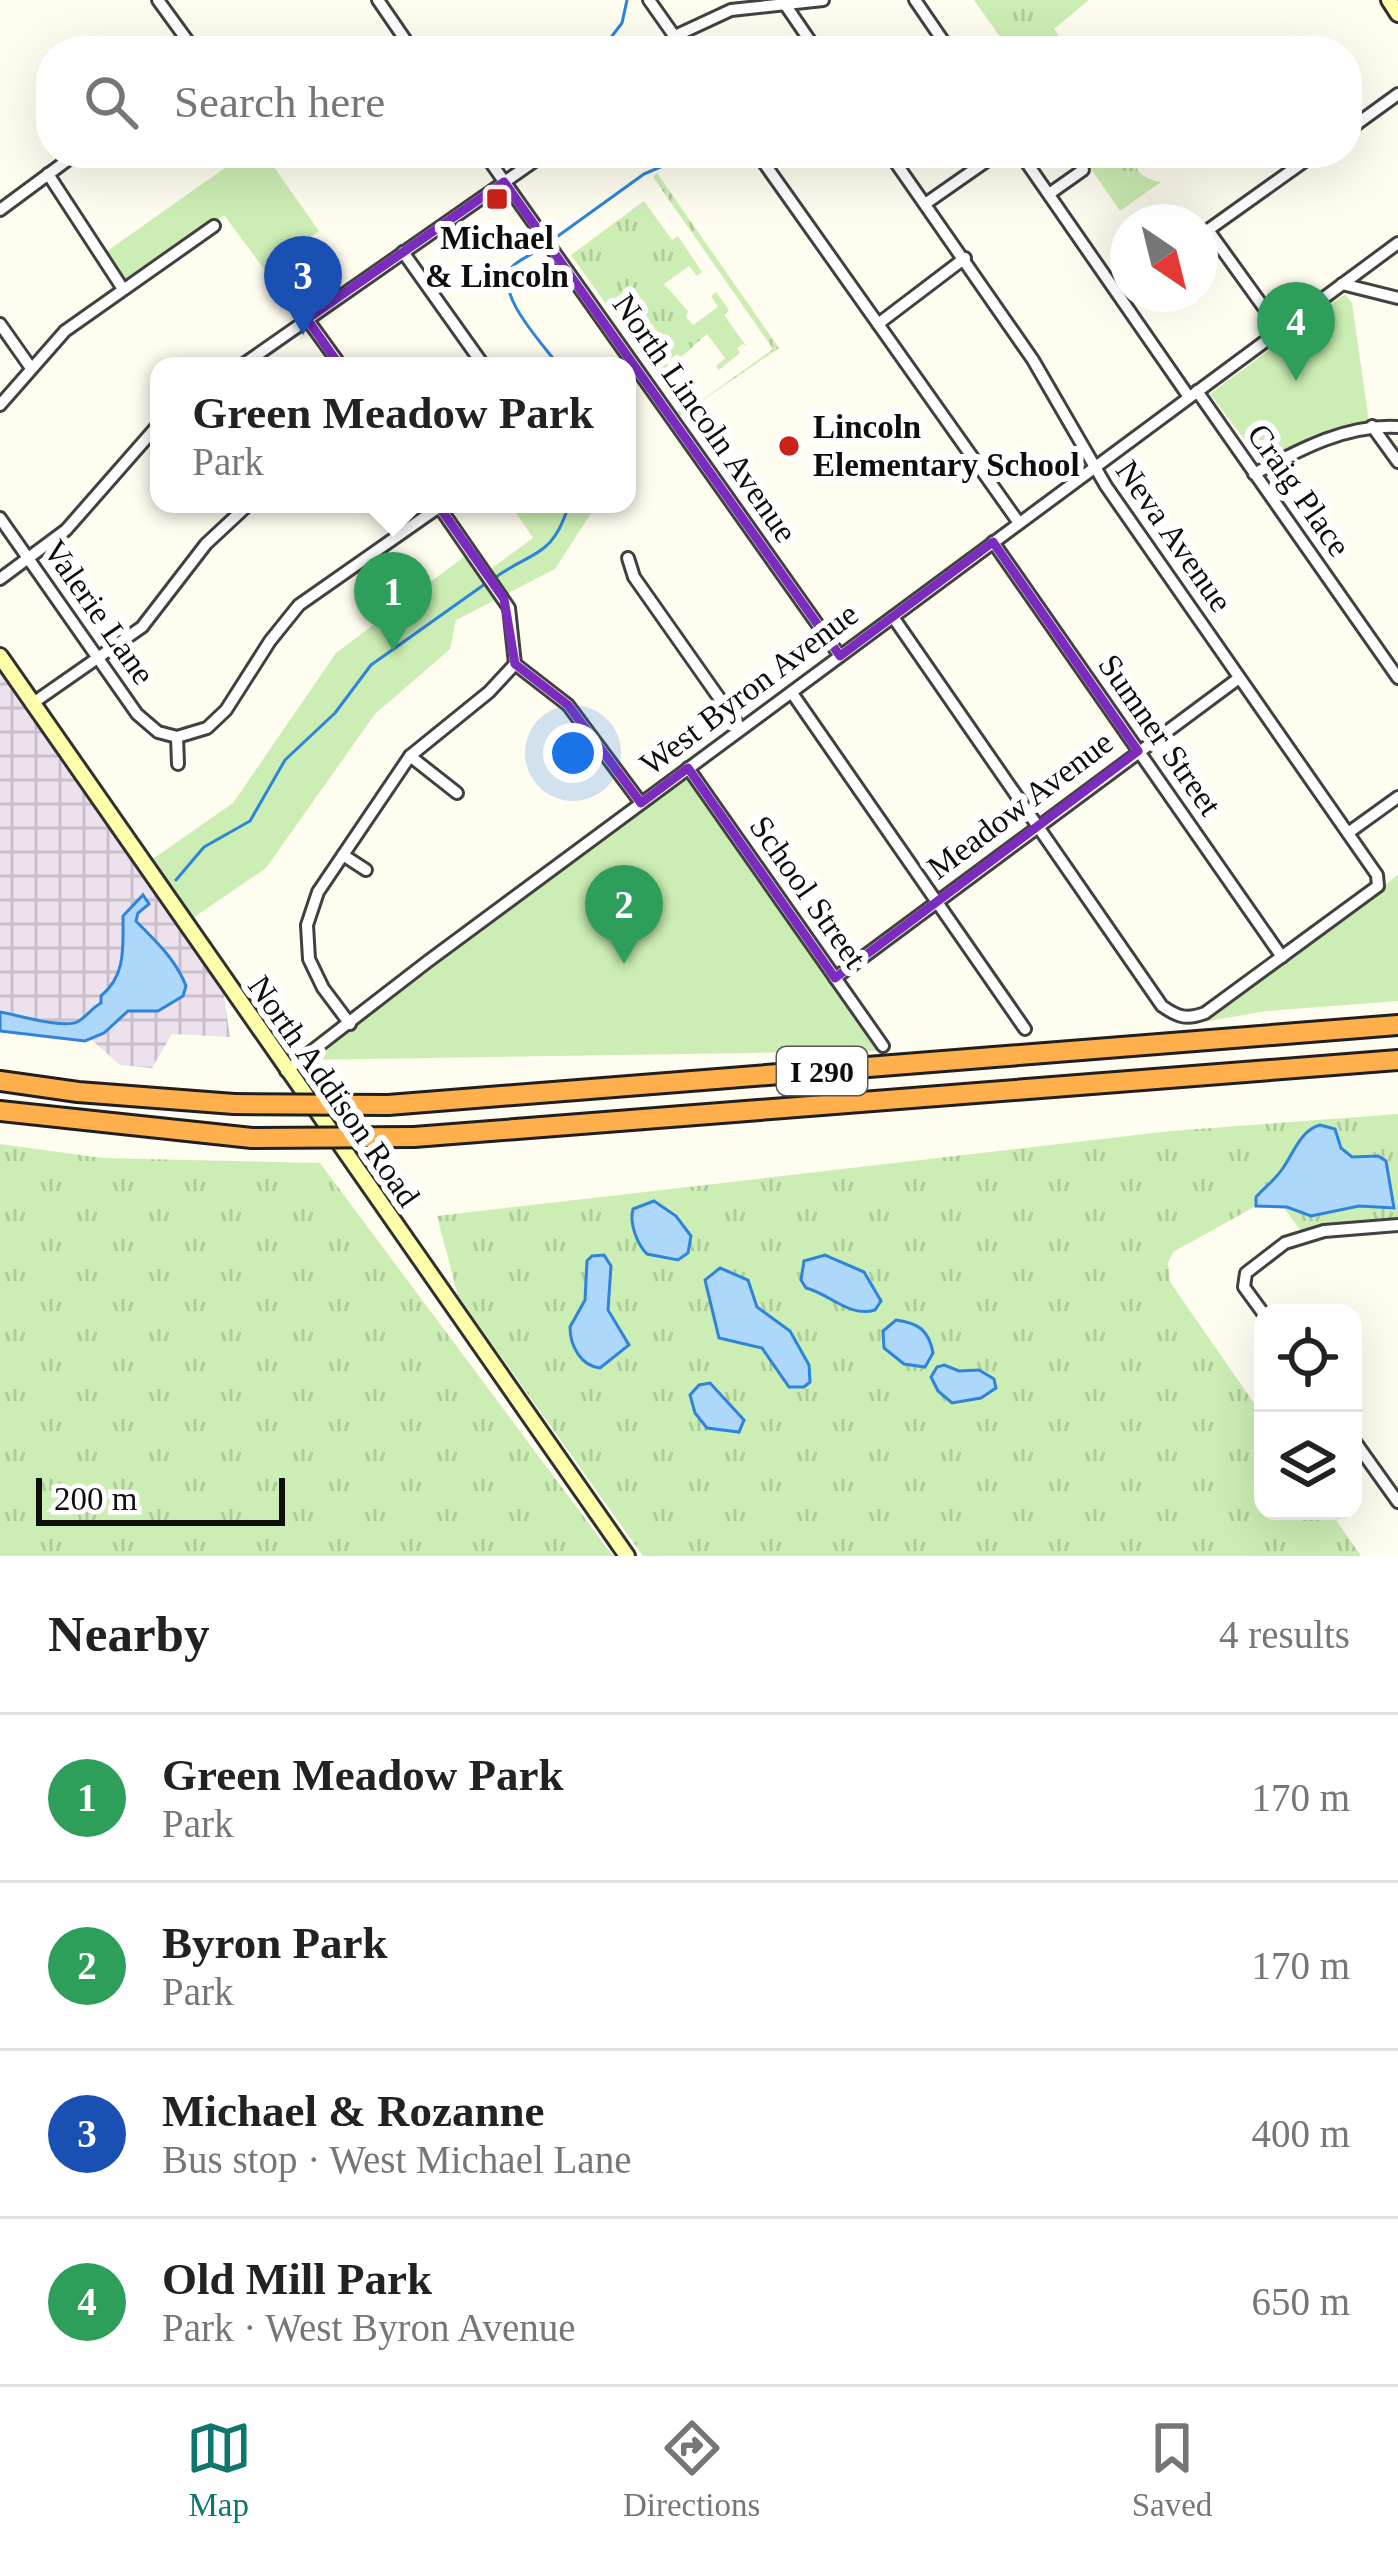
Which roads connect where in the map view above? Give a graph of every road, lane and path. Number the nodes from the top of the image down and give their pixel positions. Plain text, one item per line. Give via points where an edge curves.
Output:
1 (158, 0) edge
2 (378, 0) edge
3 (649, 0) edge
4 (823, 0) edge
5 (915, 0) edge
6 (1388, 0) edge
7 (783, 1) edge
8 (1398, 14) edge
9 (184, 36) edge
10 (403, 36) edge
11 (675, 36) joint
12 (807, 36) edge
13 (940, 36) edge
14 (1398, 94) edge
15 (1362, 119) edge
16 (56, 168) edge
17 (495, 168) edge
18 (525, 168) edge
19 (768, 168) edge
20 (900, 168) edge
21 (977, 168) edge
22 (1031, 168) edge
23 (1295, 168) edge
24 (1084, 170) dead end
25 (48, 174) junction
26 (505, 182) junction
27 (1049, 194) junction
28 (925, 204) junction
29 (0, 210) edge
30 (214, 226) dead end
31 (1398, 243) edge
32 (403, 252) junction
33 (965, 258) junction
34 (1342, 284) junction
35 (123, 289) junction
36 (1398, 298) edge
37 (307, 319) junction
38 (878, 323) junction
39 (0, 324) edge
40 (1280, 330) junction
41 (254, 357) edge
42 (334, 357) edge
43 (478, 357) edge
44 (629, 357) edge
45 (636, 367) edge
46 (32, 368) junction
47 (1193, 394) junction
48 (0, 405) edge
49 (1372, 426) junction
50 (1398, 427) edge
51 (150, 434) edge
52 (1398, 462) edge
53 (1094, 468) junction
54 (1254, 474) junction
55 (239, 513) edge
56 (428, 513) edge
57 (443, 513) edge
58 (0, 518) edge
59 (1019, 523) junction
60 (993, 542) junction
61 (28, 558) junction
62 (628, 559) dead end
63 (0, 579) edge
64 (892, 617) junction
65 (0, 656) edge
66 (840, 656) junction
67 (100, 660) junction
68 (515, 664) junction
69 (1239, 677) junction
70 (1398, 678) edge
71 (792, 693) junction
72 (33, 703) junction
73 (741, 729) junction
74 (177, 737) junction
75 (1138, 751) junction
76 (410, 756) junction
77 (178, 764) dead end
78 (688, 768) junction
79 (457, 793) dead end
80 (1398, 797) edge
81 (641, 803) junction
82 (1037, 826) junction
83 (1348, 833) junction
84 (343, 855) junction
85 (366, 870) dead end
86 (936, 902) junction
87 (291, 938) dead end
88 (306, 940) junction
89 (1282, 958) junction
90 (835, 978) junction
91 (350, 1024) junction
92 (1398, 1025) edge
93 (1025, 1029) dead end
94 (883, 1046) dead end
95 (1398, 1060) edge
96 (286, 1071) junction
97 (0, 1081) edge
98 (0, 1112) edge
99 (1398, 1225) edge
100 (1257, 1304) edge
101 (1362, 1452) edge
102 (1398, 1502) edge
103 (626, 1556) edge

1 - 9 street
2 - 10 street
3 - 11 street
4 - 7 street
5 - 13 street
6 - 8 street
7 - 11 street via 720,13
7 - 12 street
14 - 15 street
16 - 25 street
17 - 26 street, North Lincoln Avenue
18 - 26 street
19 - 38 street
20 - 28 street, Neva Avenue
21 - 28 street
22 - 27 street, Craig Place
23 - 40 street via 1208,230
24 - 27 street
25 - 29 street
25 - 35 street
26 - 32 street
26 - 44 street, North Lincoln Avenue
27 - 47 street, Craig Place
28 - 33 street, Neva Avenue
30 - 35 street
31 - 34 street, West Byron Avenue
32 - 37 street
32 - 43 street
33 - 38 street
33 - 53 street, Neva Avenue
34 - 36 street
34 - 40 street, West Byron Avenue
35 - 46 street via 64,331
37 - 41 street
37 - 42 street
38 - 59 street
39 - 46 street
40 - 47 street, West Byron Avenue
45 - 66 street, North Lincoln Avenue
46 - 48 street
47 - 53 street, West Byron Avenue
47 - 54 street, Craig Place
49 - 50 street
49 - 52 street
49 - 54 street via 1310,444
51 - 61 street via 66,530
53 - 59 street, West Byron Avenue
53 - 69 street, Neva Avenue
54 - 70 street, Craig Place
55 - 67 street via 142,627
56 - 74 street via 298,605 219,718
57 - 68 street via 514,621
58 - 61 street, Valerie Lane
59 - 60 street, West Byron Avenue
60 - 64 street, West Byron Avenue
60 - 75 street, Sumner Street
61 - 63 street
61 - 67 street, Valerie Lane
62 - 73 street
64 - 66 street, West Byron Avenue
64 - 82 street
65 - 72 street, North Addison Road
66 - 71 street, West Byron Avenue
67 - 72 street
67 - 74 street, Valerie Lane via 137,714
68 - 76 street
68 - 81 street via 568,705
69 - 75 street, Meadow Avenue
69 - 83 street, Neva Avenue
71 - 73 street, West Byron Avenue
71 - 86 street
72 - 96 street, North Addison Road
73 - 78 street, West Byron Avenue
74 - 77 street
75 - 82 street, Meadow Avenue
75 - 89 street, Sumner Street
76 - 79 street
76 - 84 street
78 - 81 street, West Byron Avenue
78 - 90 street, School Street
80 - 83 street
81 - 91 street, West Byron Avenue
82 - 86 street, Meadow Avenue
82 - 89 street via 1162,1006 1178,1017 1205,1013
83 - 89 street, Neva Avenue via 1378,886
84 - 85 street
84 - 88 street via 318,892
86 - 90 street, Meadow Avenue
86 - 93 street
87 - 88 street
88 - 91 street via 314,974
90 - 94 street, School Street
91 - 96 street, West Byron Avenue
92 - 97 highway, I 290, bridge via 388,1105 234,1104
95 - 98 highway, I 290, bridge via 414,1137 253,1138
96 - 103 street, North Addison Road
99 - 100 street via 1285,1243 1246,1273 1244,1286
101 - 102 street

